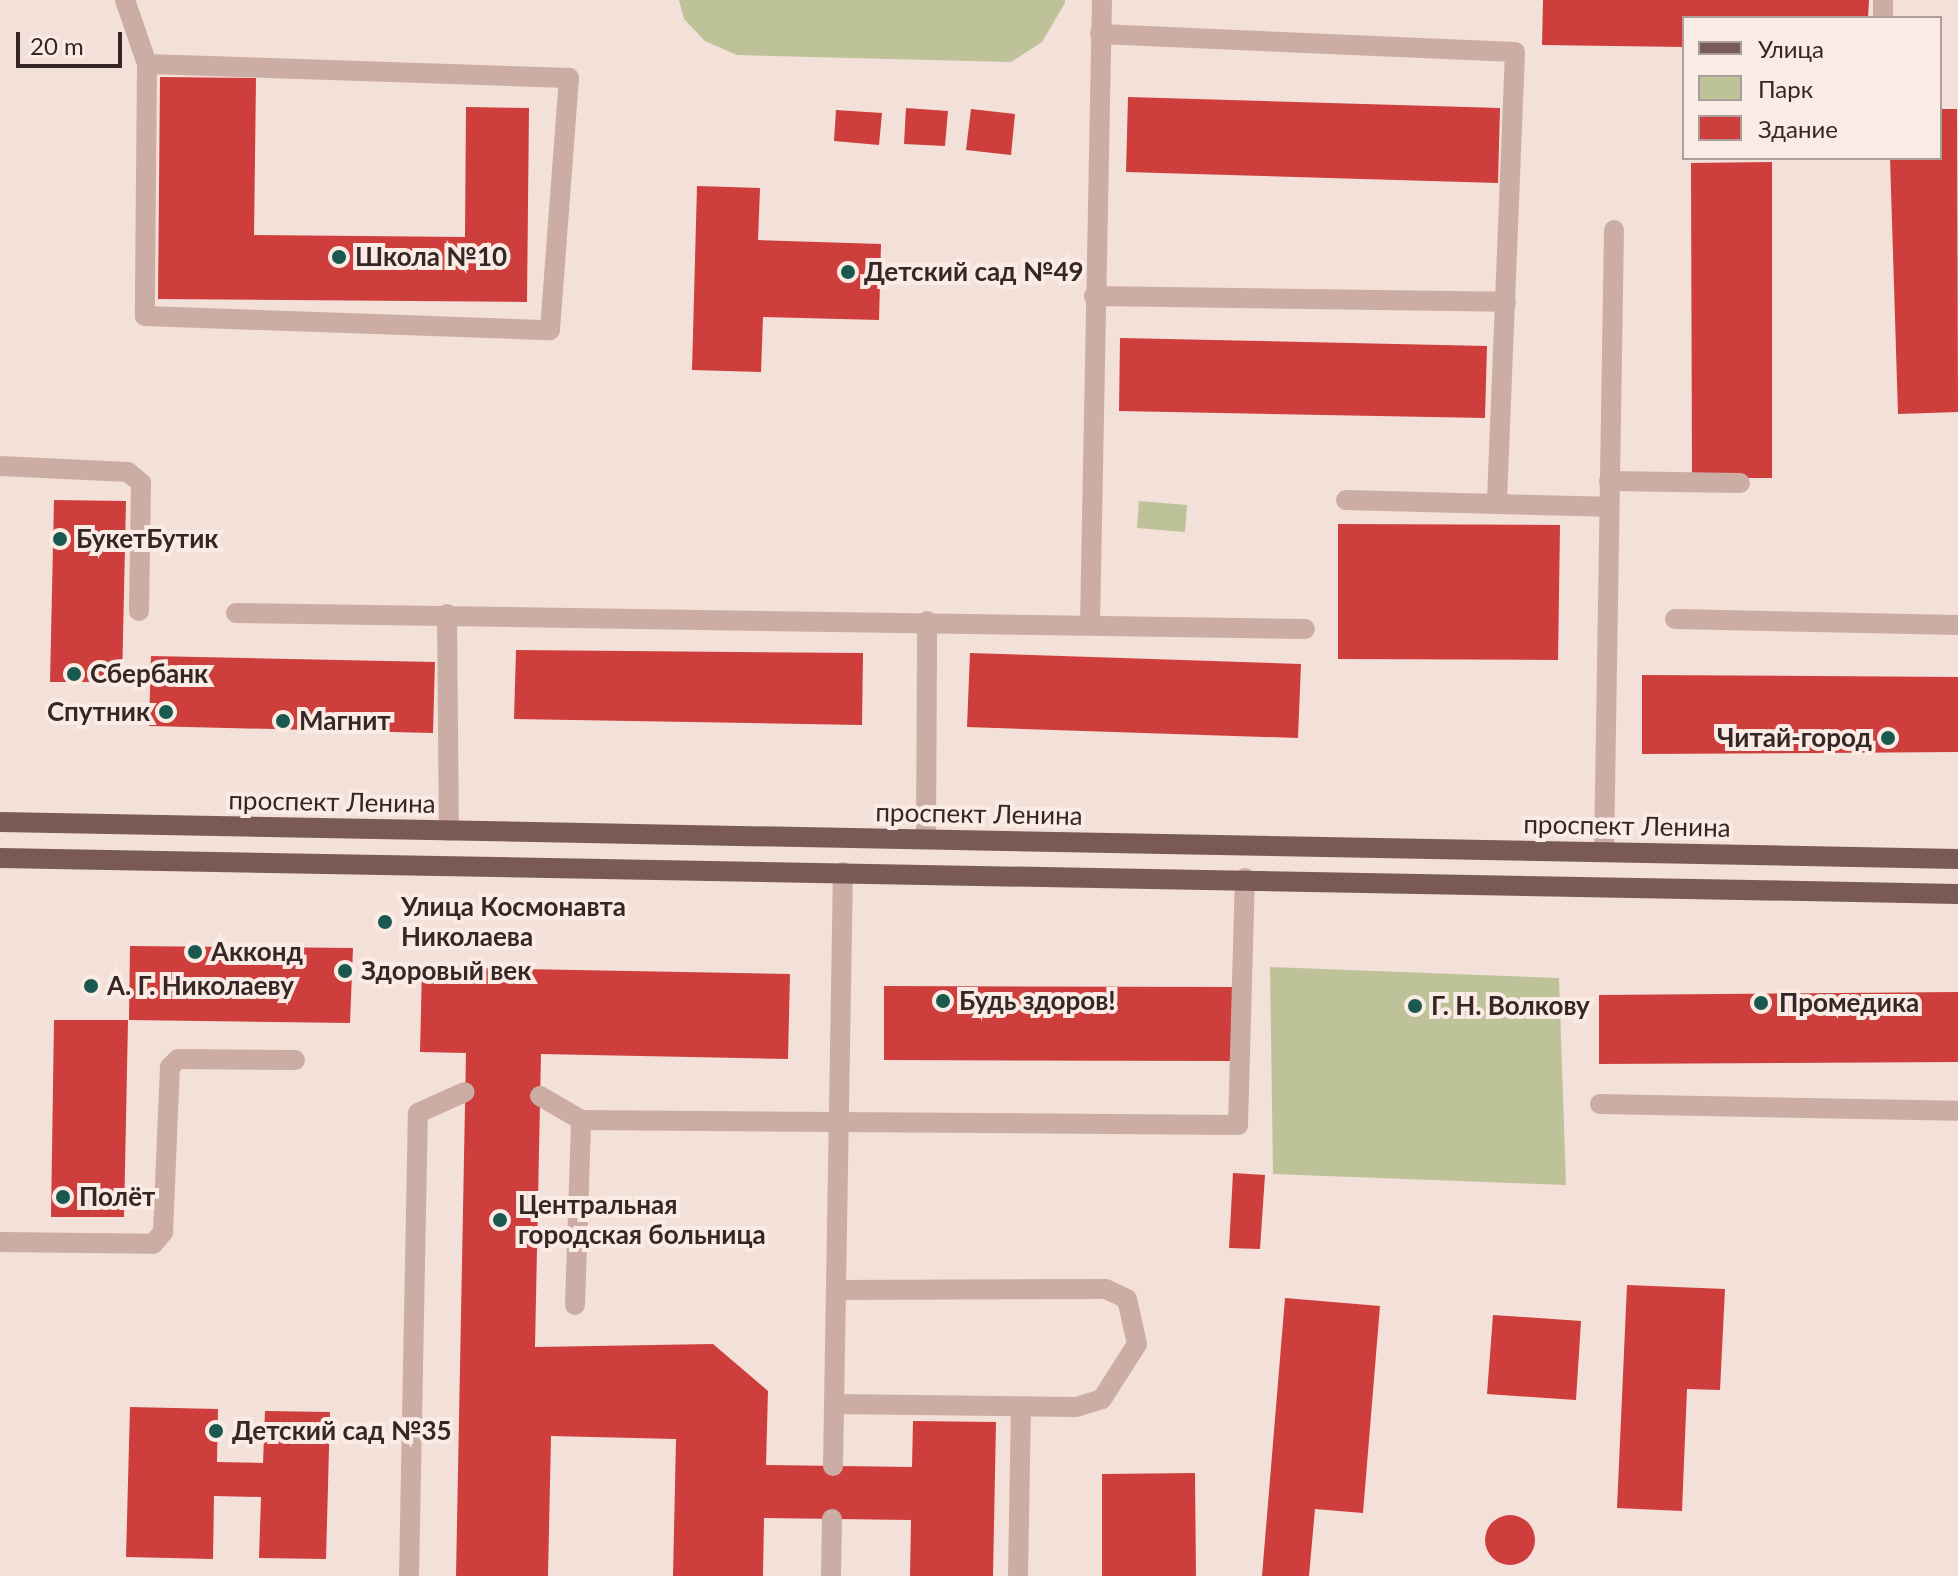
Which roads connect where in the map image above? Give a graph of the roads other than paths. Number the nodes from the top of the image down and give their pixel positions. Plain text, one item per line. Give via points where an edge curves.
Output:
1 (125, 0) edge
2 (1102, 0) edge
3 (1100, 34) junction
4 (147, 64) junction
5 (1614, 230) dead end
6 (1094, 296) junction
7 (1506, 302) junction
8 (0, 466) edge
9 (1609, 481) junction
10 (1740, 483) dead end
11 (1346, 500) dead end
12 (1497, 501) junction
13 (1608, 507) junction
14 (139, 611) dead end
15 (236, 613) dead end
16 (447, 614) junction
17 (1675, 619) dead end
18 (927, 621) junction
19 (1090, 624) junction
20 (1958, 625) edge
21 (1305, 629) dead end
22 (0, 822) edge
23 (449, 831) junction
24 (926, 839) junction
25 (1604, 852) junction
26 (0, 858) edge
27 (1958, 859) edge
28 (843, 872) junction
29 (1245, 878) junction
30 (1958, 894) edge
31 (295, 1060) dead end
32 (465, 1092) dead end
33 (540, 1096) dead end
34 (1600, 1104) dead end
35 (1958, 1111) edge
36 (581, 1120) junction
37 (839, 1124) junction
38 (0, 1242) edge
39 (836, 1290) junction
40 (575, 1305) dead end
41 (834, 1404) junction
42 (1021, 1407) junction
43 (833, 1466) dead end
44 (832, 1519) dead end
45 (409, 1576) edge
46 (831, 1576) edge
47 (1018, 1576) edge

1 - 4 lane
2 - 3 lane
3 - 6 lane
3 - 7 lane via 1515,52
4 - 4 lane via 145,316 550,330 569,78
5 - 9 lane
6 - 7 lane
6 - 19 lane
7 - 12 lane
8 - 14 lane via 128,472 141,483
9 - 10 lane
9 - 13 lane
11 - 12 lane
12 - 13 lane
13 - 25 lane
15 - 16 lane
16 - 18 lane
16 - 23 lane
17 - 20 lane
18 - 19 lane
18 - 24 lane
19 - 21 lane
22 - 23 main road, проспект Ленина
23 - 24 main road, проспект Ленина
24 - 25 main road, проспект Ленина
25 - 27 main road, проспект Ленина
26 - 28 main road
28 - 29 main road
28 - 37 lane
29 - 30 main road
29 - 37 lane via 1238,1125
31 - 38 lane via 178,1059 170,1067 163,1232 153,1244
32 - 45 lane via 418,1113
33 - 36 lane
34 - 35 lane
36 - 37 lane
36 - 40 lane
37 - 39 lane
39 - 41 lane
39 - 42 lane via 1077,1284 1127,1299 1137,1344 1102,1399
41 - 42 lane
41 - 43 lane
42 - 47 lane
44 - 46 lane

